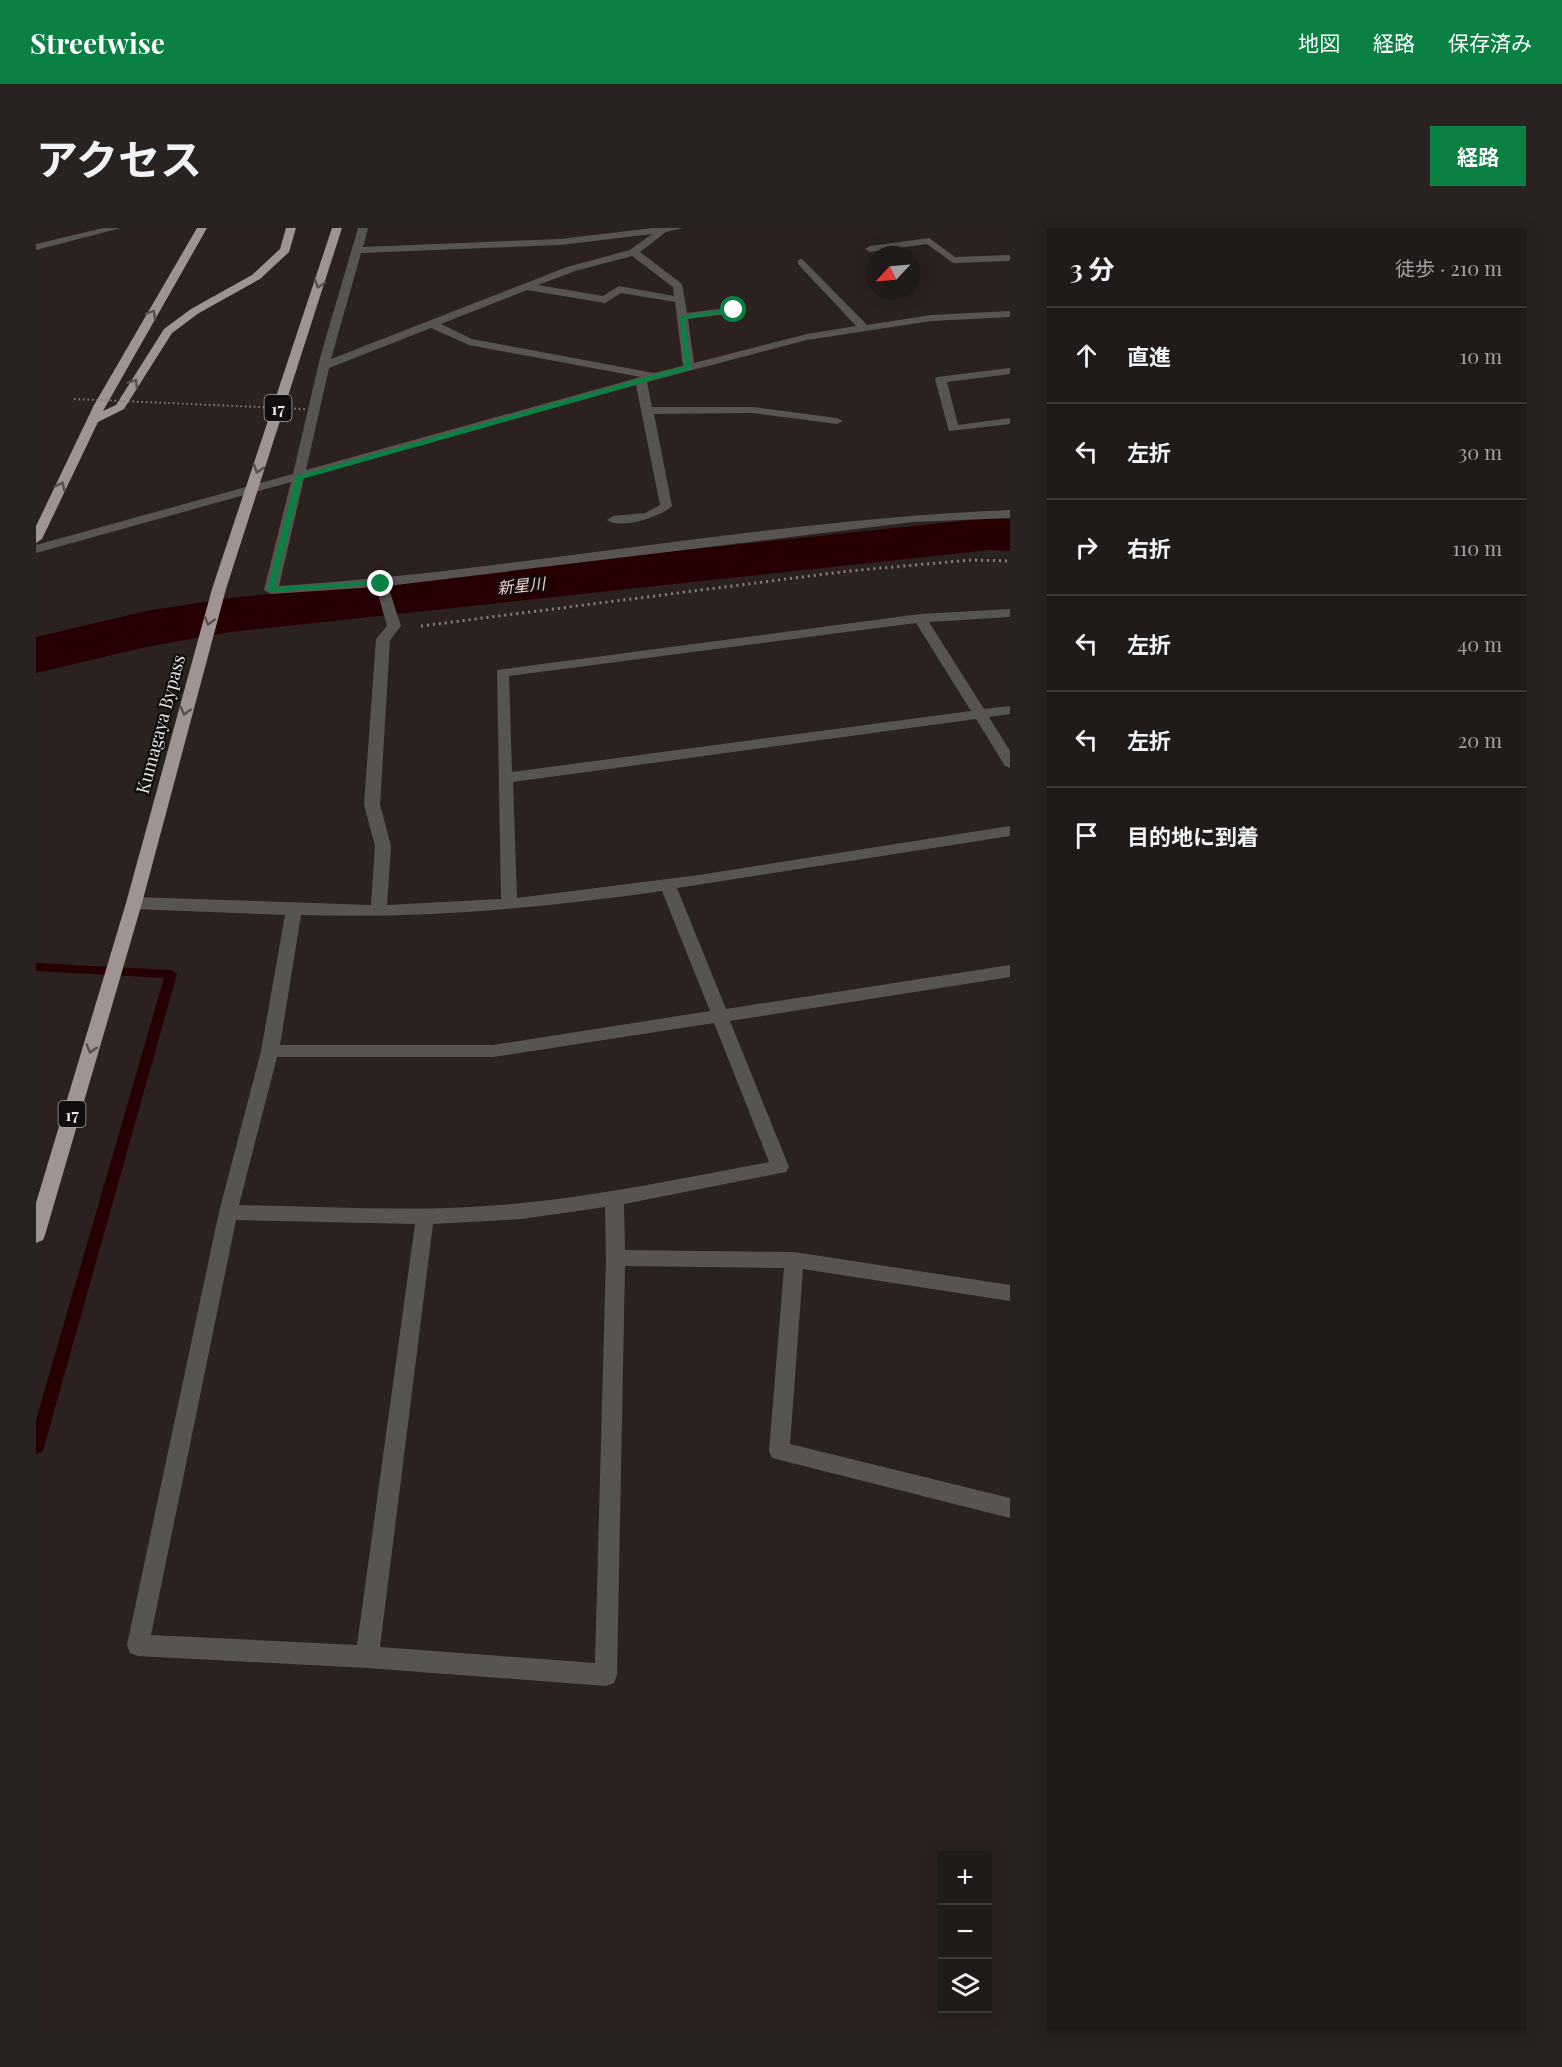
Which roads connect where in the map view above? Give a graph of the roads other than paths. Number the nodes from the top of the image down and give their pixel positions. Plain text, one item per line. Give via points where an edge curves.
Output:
1 (116, 228) edge
2 (202, 228) edge
3 (291, 228) edge
4 (337, 228) edge
5 (363, 228) edge
6 (678, 228) edge
7 (625, 231) edge
8 (661, 232) junction
9 (892, 246) edge
10 (36, 247) edge
11 (359, 250) junction
12 (634, 252) junction
13 (1010, 258) edge
14 (802, 262) dead end
15 (529, 287) junction
16 (680, 300) junction
17 (734, 310) dead end
18 (1010, 314) edge
19 (682, 317) junction
20 (432, 324) junction
21 (864, 328) junction
22 (324, 366) junction
23 (688, 367) junction
24 (1010, 371) edge
25 (657, 376) junction
26 (641, 380) junction
27 (648, 411) junction
28 (93, 420) junction
29 (837, 421) dead end
30 (1010, 421) edge
31 (299, 478) junction
32 (251, 490) junction
33 (1010, 514) edge
34 (613, 520) dead end
35 (36, 539) edge
36 (36, 549) edge
37 (381, 584) junction
38 (1010, 613) edge
39 (920, 618) junction
40 (1010, 710) edge
41 (979, 714) junction
42 (1010, 763) edge
43 (505, 778) junction
44 (1010, 831) edge
45 (667, 883) junction
46 (134, 903) junction
47 (509, 904) junction
48 (294, 909) junction
49 (379, 911) junction
50 (1010, 971) edge
51 (719, 1018) junction
52 (270, 1051) junction
53 (614, 1198) junction
54 (228, 1212) junction
55 (425, 1217) junction
56 (36, 1235) edge
57 (616, 1258) junction
58 (794, 1260) junction
59 (1010, 1293) edge
60 (1010, 1508) edge
61 (367, 1657) junction

1 - 10 street
28 -> 2 highway
28 -> 3 highway via 120,407 168,331 256,278 285,250
4 -> 32 highway, Kumagaya Bypass / 17
5 - 11 street
6 - 8 street
7 - 8 street
7 - 11 street via 560,242
8 - 12 street
9 - 13 street via 929,241 953,260
11 - 22 street
12 - 15 street via 571,268
12 - 16 street via 678,286
14 - 21 street
15 - 16 street via 605,300 618,289
15 - 20 street
16 - 19 street
17 - 19 street
18 - 21 street via 931,318
19 - 23 street
20 - 22 street
20 - 25 street via 469,342
21 - 23 street
22 - 31 street
23 - 25 street
24 - 30 street via 941,379 953,429
25 - 26 street
26 - 27 street
26 - 31 street
27 - 29 street via 752,410
27 - 34 street via 666,506 648,516
35 -> 28 highway
31 - 32 street
31 - 37 street via 271,590
32 - 36 street
32 -> 46 highway, Kumagaya Bypass / 17 via 200,654
33 - 37 street via 913,518
37 - 49 street via 394,626 383,639 372,805 383,846
38 - 39 street
39 - 41 street
39 - 43 street via 502,673
40 - 41 street
41 - 42 street
41 - 43 street
43 - 47 street
44 - 45 street
45 - 47 street
45 - 51 street
46 - 48 street
46 -> 56 highway, Kumagaya Bypass / 17
47 - 49 street
48 - 49 street
48 - 52 street
50 - 51 street
51 - 52 street via 493,1051
51 - 53 street via 780,1167
52 - 54 street
53 - 55 street via 522,1211
53 - 57 street
54 - 55 street
54 - 61 street via 138,1645
55 - 61 street
57 - 58 street
57 - 61 street via 606,1675
58 - 59 street
58 - 60 street via 779,1451

